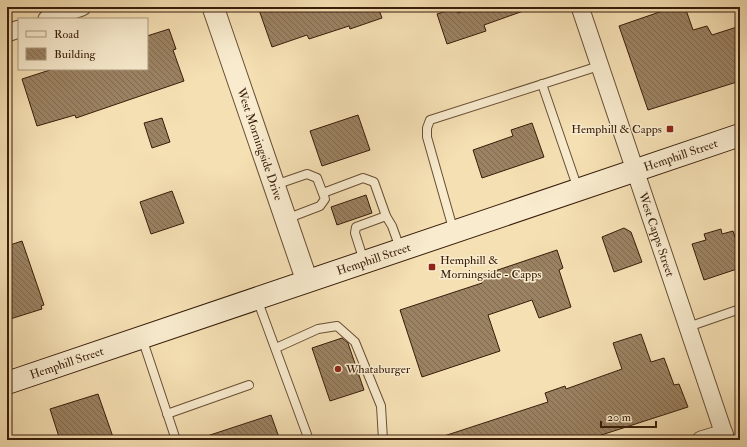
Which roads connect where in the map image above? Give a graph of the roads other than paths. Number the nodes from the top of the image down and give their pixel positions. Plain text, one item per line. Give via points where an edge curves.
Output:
1 (82, 7) edge
2 (213, 7) edge
3 (584, 8) edge
4 (50, 18) edge
5 (18, 29) edge
6 (7, 33) edge
7 (599, 66) junction
8 (542, 84) junction
9 (740, 135) edge
10 (634, 171) junction
11 (274, 185) junction
12 (578, 190) junction
13 (323, 193) junction
14 (386, 216) junction
15 (286, 219) junction
16 (454, 232) junction
17 (401, 250) junction
18 (365, 262) junction
19 (307, 281) junction
20 (257, 298) junction
21 (740, 310) edge
22 (688, 327) junction
23 (142, 337) junction
24 (276, 348) junction
25 (7, 383) edge
26 (249, 385) dead end
27 (167, 414) junction
28 (725, 436) edge
29 (176, 440) edge
30 (309, 440) edge
31 (383, 440) edge
32 (701, 440) edge

1 - 4 street
2 - 11 street, West Morningside Drive
3 - 7 street, West Capps Street
5 - 6 street
7 - 8 lane
7 - 10 street, West Capps Street
8 - 12 lane
8 - 16 lane via 430,120 427,137
9 - 10 main road, Hemphill Street
10 - 12 main road, Hemphill Street
10 - 22 street, West Capps Street
11 - 13 lane via 307,174 318,178
11 - 15 street, West Morningside Drive
12 - 16 main road, Hemphill Street
13 - 14 lane via 363,178 374,182
13 - 15 lane via 325,199 320,206
14 - 17 lane
14 - 18 lane via 356,227 355,233
15 - 19 street, West Morningside Drive
16 - 17 main road, Hemphill Street
17 - 18 main road, Hemphill Street
18 - 19 main road, Hemphill Street
19 - 20 main road, Hemphill Street
20 - 23 main road, Hemphill Street
20 - 24 lane
21 - 22 lane
22 - 28 street, West Capps Street
23 - 25 main road, Hemphill Street
23 - 27 lane
24 - 30 lane
24 - 31 lane via 318,329 337,326 355,342 381,406
26 - 27 lane
27 - 29 lane
28 - 32 street

